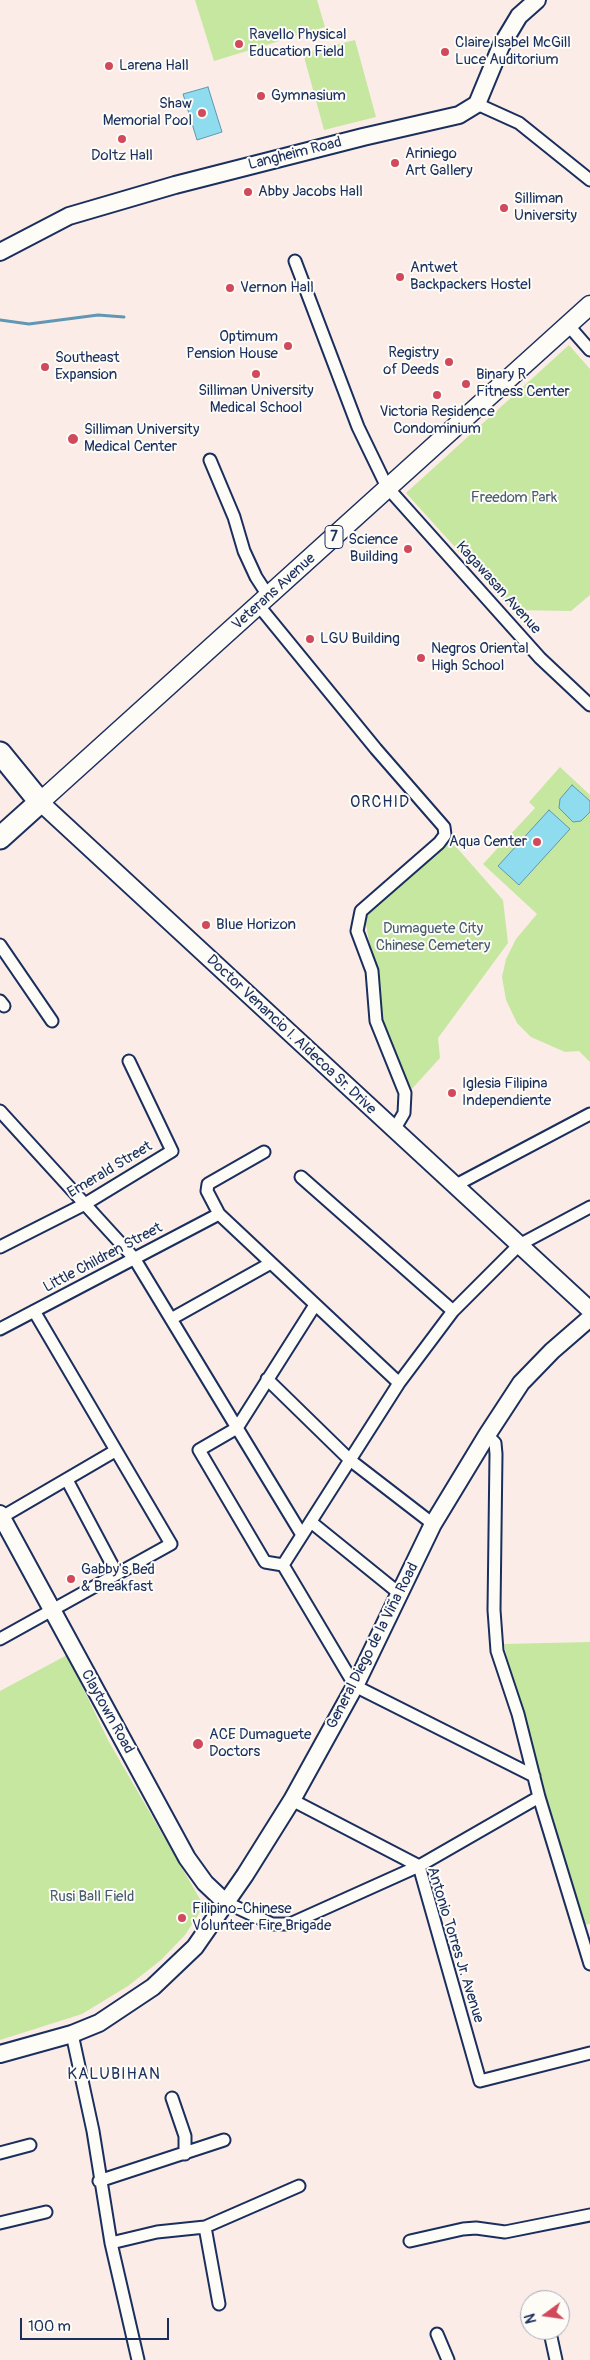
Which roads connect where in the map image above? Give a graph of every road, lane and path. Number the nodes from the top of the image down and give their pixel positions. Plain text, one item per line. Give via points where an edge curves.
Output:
1 (537, 0) edge
2 (477, 104) junction
3 (590, 180) edge
4 (0, 252) edge
5 (295, 261) dead end
6 (590, 305) edge
7 (568, 325) junction
8 (590, 350) edge
9 (210, 460) dead end
10 (387, 487) junction
11 (264, 601) junction
12 (590, 705) edge
13 (0, 753) edge
14 (40, 802) junction
15 (0, 838) edge
16 (0, 944) edge
17 (52, 1021) dead end
18 (128, 1060) dead end
19 (0, 1111) edge
20 (590, 1114) edge
21 (394, 1130) junction
22 (264, 1152) dead end
23 (301, 1177) dead end
24 (456, 1185) junction
25 (85, 1204) junction
26 (590, 1207) edge
27 (219, 1214) junction
28 (519, 1244) junction
29 (0, 1247) edge
30 (134, 1258) junction
31 (271, 1263) junction
32 (315, 1305) junction
33 (590, 1310) edge
34 (34, 1311) junction
35 (453, 1311) junction
36 (590, 1318) edge
37 (171, 1319) junction
38 (0, 1329) edge
39 (267, 1379) junction
40 (399, 1383) junction
41 (237, 1428) junction
42 (487, 1435) junction
43 (115, 1451) junction
44 (350, 1460) junction
45 (67, 1480) junction
46 (1, 1516) edge
47 (311, 1522) junction
48 (433, 1524) junction
49 (302, 1535) junction
50 (283, 1565) junction
51 (117, 1574) junction
52 (400, 1594) junction
53 (51, 1611) junction
54 (0, 1639) edge
55 (355, 1686) junction
56 (534, 1776) junction
57 (539, 1797) junction
58 (292, 1800) junction
59 (419, 1866) junction
60 (225, 1902) junction
61 (590, 1964) edge
62 (72, 2034) junction
63 (590, 2052) edge
64 (0, 2054) edge
65 (172, 2098) dead end
66 (224, 2140) dead end
67 (30, 2145) dead end
68 (0, 2153) edge
69 (185, 2154) junction
70 (99, 2181) junction
71 (299, 2186) dead end
72 (46, 2212) dead end
73 (590, 2215) edge
74 (0, 2223) edge
75 (205, 2227) junction
76 (410, 2241) dead end
77 (111, 2243) junction
78 (219, 2304) dead end
79 (437, 2334) dead end
80 (552, 2340) edge
81 (138, 2360) edge
82 (448, 2360) edge
83 (556, 2360) edge

1 - 2 street via 518,16
2 - 3 street via 519,123
2 - 4 street, Langheim Road via 459,115 175,185 69,216
5 - 10 street, Kagawasan Avenue via 358,427
6 - 7 main road, Veterans Avenue / 7
7 - 8 street
7 - 10 main road, Veterans Avenue / 7
9 - 11 street
10 - 11 main road, Veterans Avenue / 7
10 - 12 street, Kagawasan Avenue via 540,658
11 - 14 main road, Veterans Avenue / 7
11 - 21 street via 376,748 444,827 439,843 361,910 357,931 372,971 376,1021 405,1093 404,1113
13 - 14 highway, Doctor Venancio I. Aldecoa Sr. Drive
14 - 15 highway, Veterans Avenue / 7
14 - 21 street, Doctor Venancio I. Aldecoa Sr. Drive
16 - 17 street
18 - 25 street, Emerald Street via 172,1151
19 - 25 street
20 - 24 street
21 - 24 street, Doctor Venancio I. Aldecoa Sr. Drive
22 - 27 street via 208,1184 207,1191
23 - 35 street
24 - 28 street, Doctor Venancio I. Aldecoa Sr. Drive
25 - 29 street, Emerald Street
25 - 30 street
26 - 28 street
27 - 30 street, Little Children Street
27 - 31 street
28 - 33 street, Doctor Venancio I. Aldecoa Sr. Drive
28 - 35 street
30 - 34 street, Little Children Street
30 - 37 street
31 - 32 street
31 - 37 street
32 - 39 street
32 - 40 street
34 - 38 street, Little Children Street
34 - 43 street
35 - 40 street
36 - 42 street, General Diego de la Viña Road via 522,1383
37 - 41 street
39 - 41 street
39 - 44 street
40 - 44 street
41 - 49 street
41 - 50 street via 199,1450 266,1562
42 - 48 street, General Diego de la Viña Road
42 - 56 street via 494,1443 496,1454 494,1610 497,1651
43 - 45 street
43 - 51 street via 171,1544
44 - 47 street
44 - 48 street
45 - 46 street
45 - 51 street
46 - 53 street, Claytown Road
47 - 49 street
47 - 52 street
48 - 52 street, General Diego de la Viña Road
49 - 50 street
50 - 55 street
51 - 53 street
52 - 55 street, General Diego de la Viña Road
53 - 54 street
53 - 60 street, Claytown Road via 187,1858 205,1883
55 - 56 street
55 - 58 street, General Diego de la Viña Road
56 - 57 street
57 - 59 street
57 - 61 street
58 - 59 street, Antonio Torres Jr. Avenue
58 - 60 street, General Diego de la Viña Road
59 - 60 street via 290,1924 272,1924
59 - 63 street, Antonio Torres Jr. Avenue via 480,2081
60 - 62 street, General Diego de la Viña Road via 195,1947 153,1987 99,2023
62 - 64 street, General Diego de la Viña Road
62 - 70 street
65 - 69 street via 185,2136
66 - 69 street
67 - 68 street
69 - 70 street
70 - 77 street
71 - 75 street
72 - 74 street
73 - 76 street via 505,2232 463,2229
75 - 77 street via 157,2232
75 - 78 street
77 - 81 street
79 - 82 street
80 - 83 street

